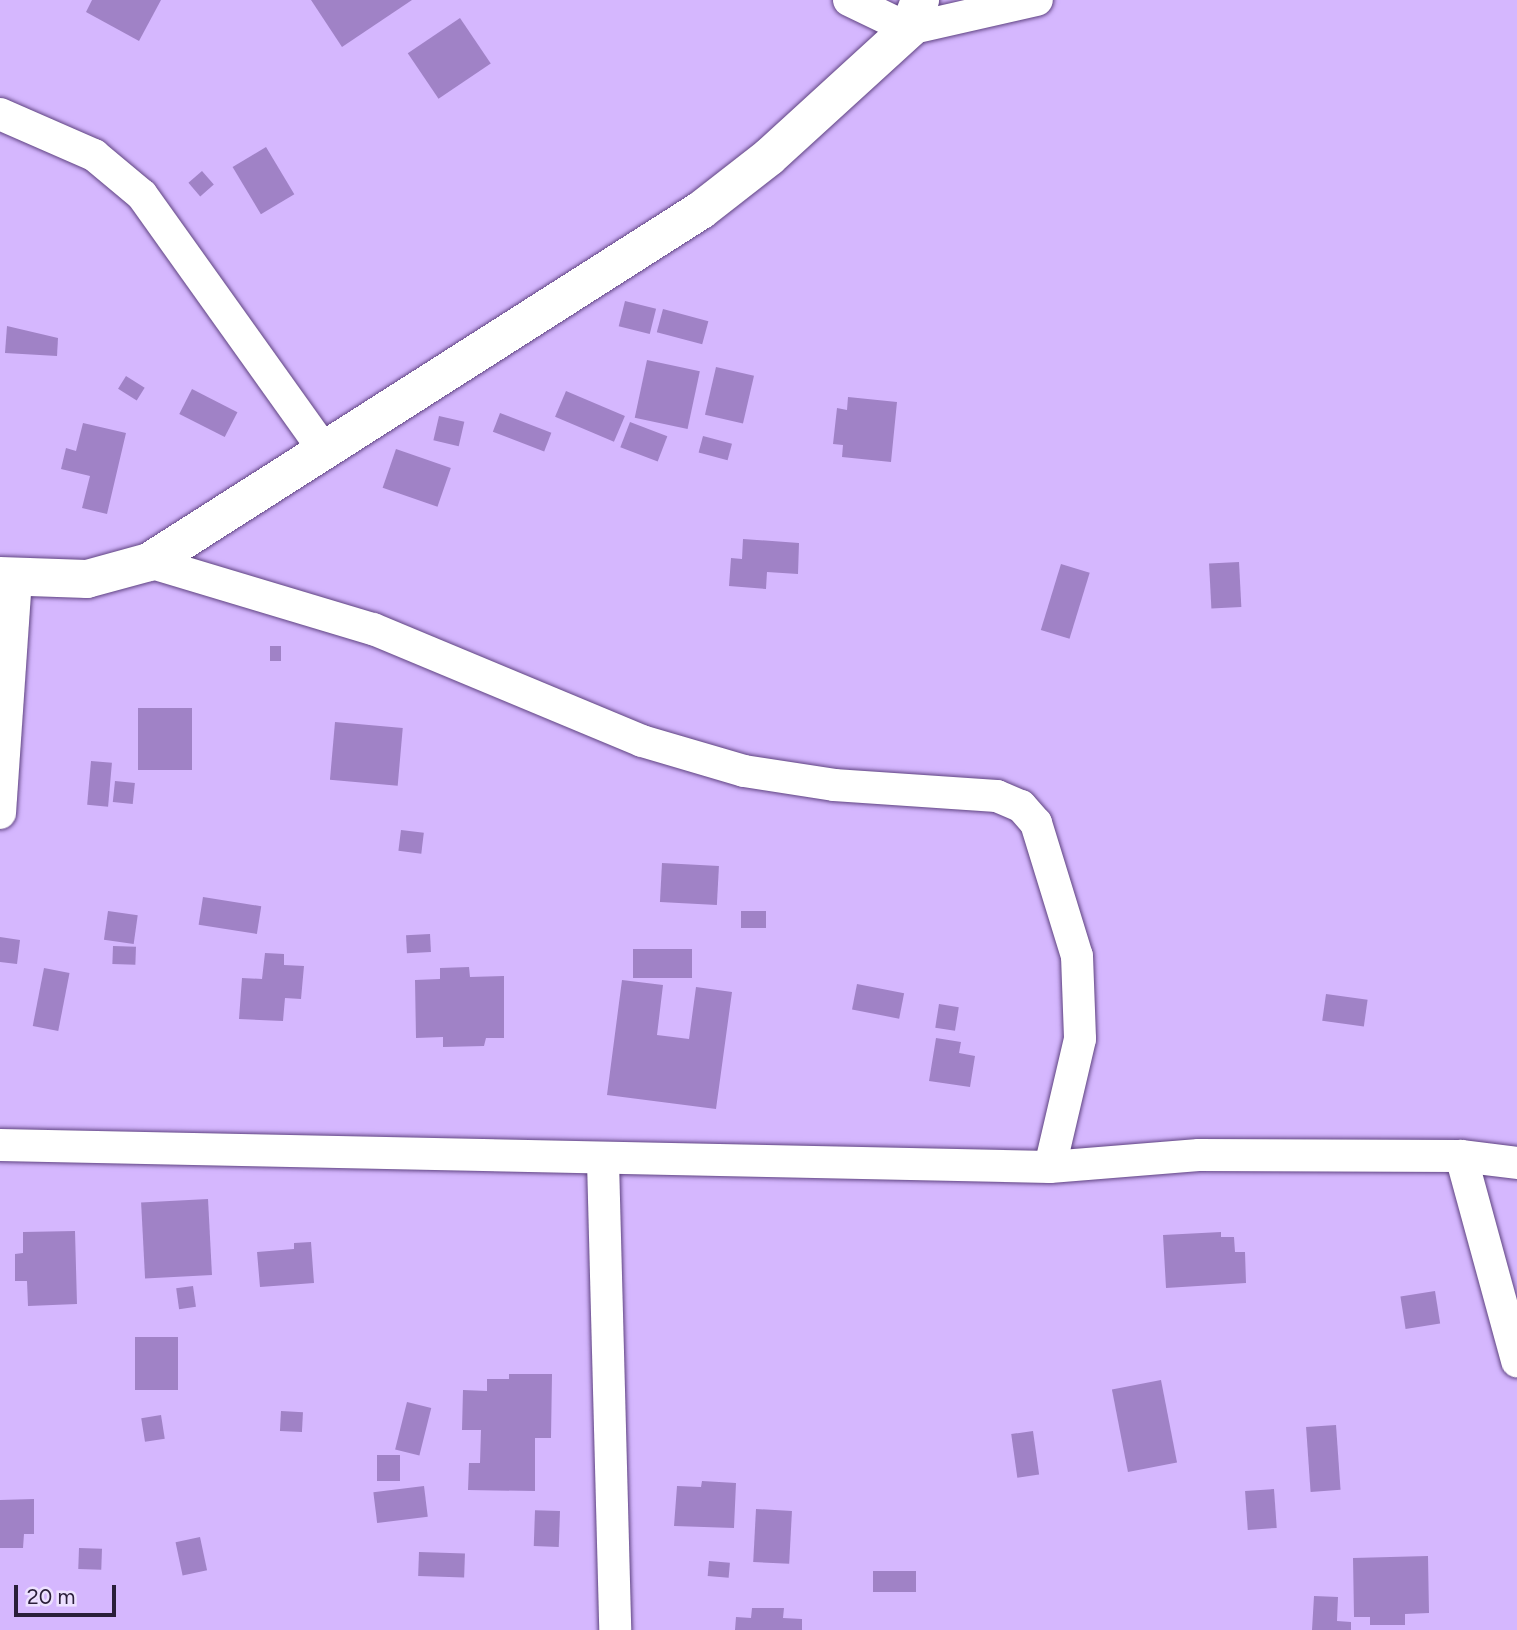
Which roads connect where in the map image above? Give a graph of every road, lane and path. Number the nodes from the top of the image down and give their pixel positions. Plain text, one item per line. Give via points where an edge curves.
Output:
1 (849, 0) edge
2 (1037, 0) edge
3 (915, 15) edge
4 (0, 114) edge
5 (324, 450) junction
6 (149, 562) junction
7 (8, 577) edge
8 (0, 813) edge
9 (0, 1145) edge
10 (1461, 1156) junction
11 (603, 1161) junction
12 (1517, 1163) edge
13 (1050, 1167) junction
14 (1517, 1361) edge
15 (615, 1630) edge

1 - 3 street
2 - 3 street
3 - 5 street via 769,157 701,210
4 - 5 street via 94,155 142,195
5 - 6 street
6 - 7 street via 88,579
6 - 13 street via 373,628 642,740 744,771 834,785 997,796 1021,806 1036,823 1077,956 1080,1039
7 - 8 street
9 - 11 street
10 - 12 street
10 - 13 street via 1199,1155
10 - 14 street
11 - 13 street
11 - 15 street

